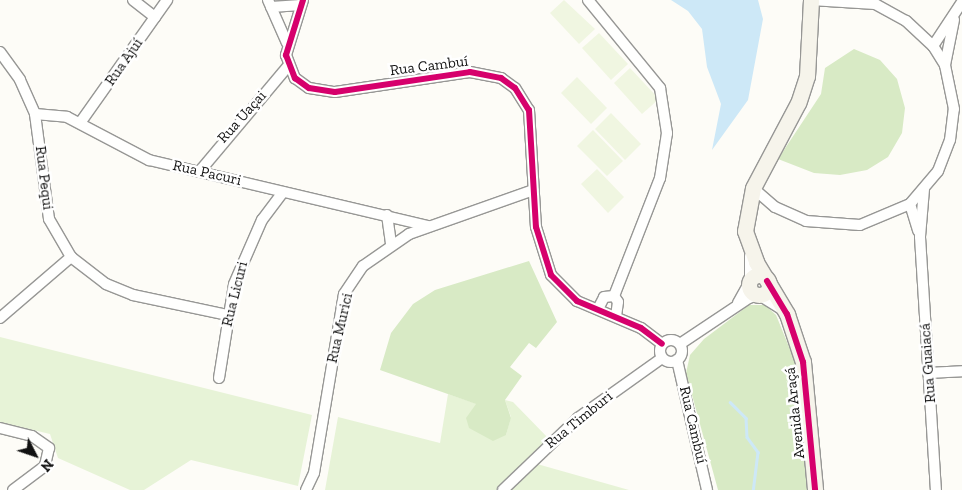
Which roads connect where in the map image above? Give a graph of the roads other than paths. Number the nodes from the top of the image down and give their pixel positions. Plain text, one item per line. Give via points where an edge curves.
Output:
1 (133, 0) edge
2 (167, 0) edge
3 (588, 0) edge
4 (811, 0) edge
5 (962, 2) edge
6 (270, 3) edge
7 (302, 3) edge
8 (155, 17) junction
9 (954, 17) junction
10 (287, 43) junction
11 (933, 46) junction
12 (0, 52) edge
13 (945, 65) junction
14 (288, 66) junction
15 (35, 114) junction
16 (80, 123) junction
17 (200, 171) junction
18 (752, 188) junction
19 (534, 190) junction
20 (924, 190) junction
21 (283, 192) junction
22 (910, 204) junction
23 (387, 215) junction
24 (429, 226) junction
25 (920, 237) junction
26 (391, 244) junction
27 (749, 246) junction
28 (71, 257) junction
29 (750, 281) junction
30 (768, 281) junction
31 (759, 295) junction
32 (614, 296) junction
33 (738, 304) junction
34 (598, 309) junction
35 (787, 314) junction
36 (227, 315) junction
37 (616, 316) junction
38 (0, 318) edge
39 (662, 344) junction
40 (680, 344) junction
41 (662, 358) junction
42 (677, 360) junction
43 (962, 371) edge
44 (928, 373) junction
45 (219, 378) dead end
46 (0, 428) edge
47 (13, 490) edge
48 (306, 490) edge
49 (503, 490) edge
50 (707, 490) edge
51 (815, 490) edge
52 (936, 490) edge

1 - 8 street
2 - 8 street, Rua Ajuí
3 - 32 street via 660,88 667,133 660,178
4 - 11 street via 874,4 906,21
4 - 18 street, Avenida Araçá via 811,52 804,85
5 - 9 street
6 - 7 street
6 - 10 street
7 - 10 street
8 - 16 street, Rua Ajuí
9 - 11 street
9 - 13 street
10 - 14 street
11 - 13 street
12 - 15 street, Rua Pequi via 20,80
13 - 20 street via 954,109 950,140 938,171
14 - 17 street, Rua Uaçai
14 - 19 street, Rua Cambuí via 295,78 322,92 470,72 501,78 523,98 530,110
15 - 16 street, Rua Pacuri
15 - 28 street, Rua Pequi via 49,219
16 - 17 street, Rua Pacuri via 149,160
17 - 21 street, Rua Pacuri
18 - 22 street via 775,207 830,226 860,225
18 - 27 street, Avenida Araçá via 745,217
19 - 24 street, Rua Murici
19 - 34 street, Rua Cambuí via 541,256 551,275 576,301
20 - 22 street
20 - 25 street, Rua Guaiacá
21 - 23 street, Rua Pacuri
21 - 36 street, Rua Licuri via 245,253
22 - 25 street, Rua Guaiacá
23 - 24 street, Rua Pacuri
23 - 26 street
24 - 26 street, Rua Murici
25 - 44 street, Rua Guaiacá
26 - 48 street, Rua Murici via 363,266 344,294 314,473
27 - 29 street
27 - 30 street, Avenida Araçá
28 - 36 street, Rua Pequi via 106,284 124,291
28 - 38 street
29 - 30 street via 760,276
29 - 31 street via 751,291
29 - 33 street
30 - 31 street via 767,290
30 - 35 street, Avenida Araçá
31 - 33 street
31 - 35 street
32 - 34 street via 604,297
32 - 37 street via 618,302
33 - 40 street
34 - 37 street, Rua Cambuí
35 - 51 street, Avenida Araçá via 803,362
36 - 45 street, Rua Licuri
37 - 39 street
39 - 40 street via 671,339
39 - 41 street
40 - 42 street
41 - 42 street
41 - 49 street, Rua Timburi via 578,418
42 - 50 street, Rua Cambuí
43 - 44 street
44 - 52 street, Rua Guaiacá
46 - 47 street via 32,436 49,448 45,466

